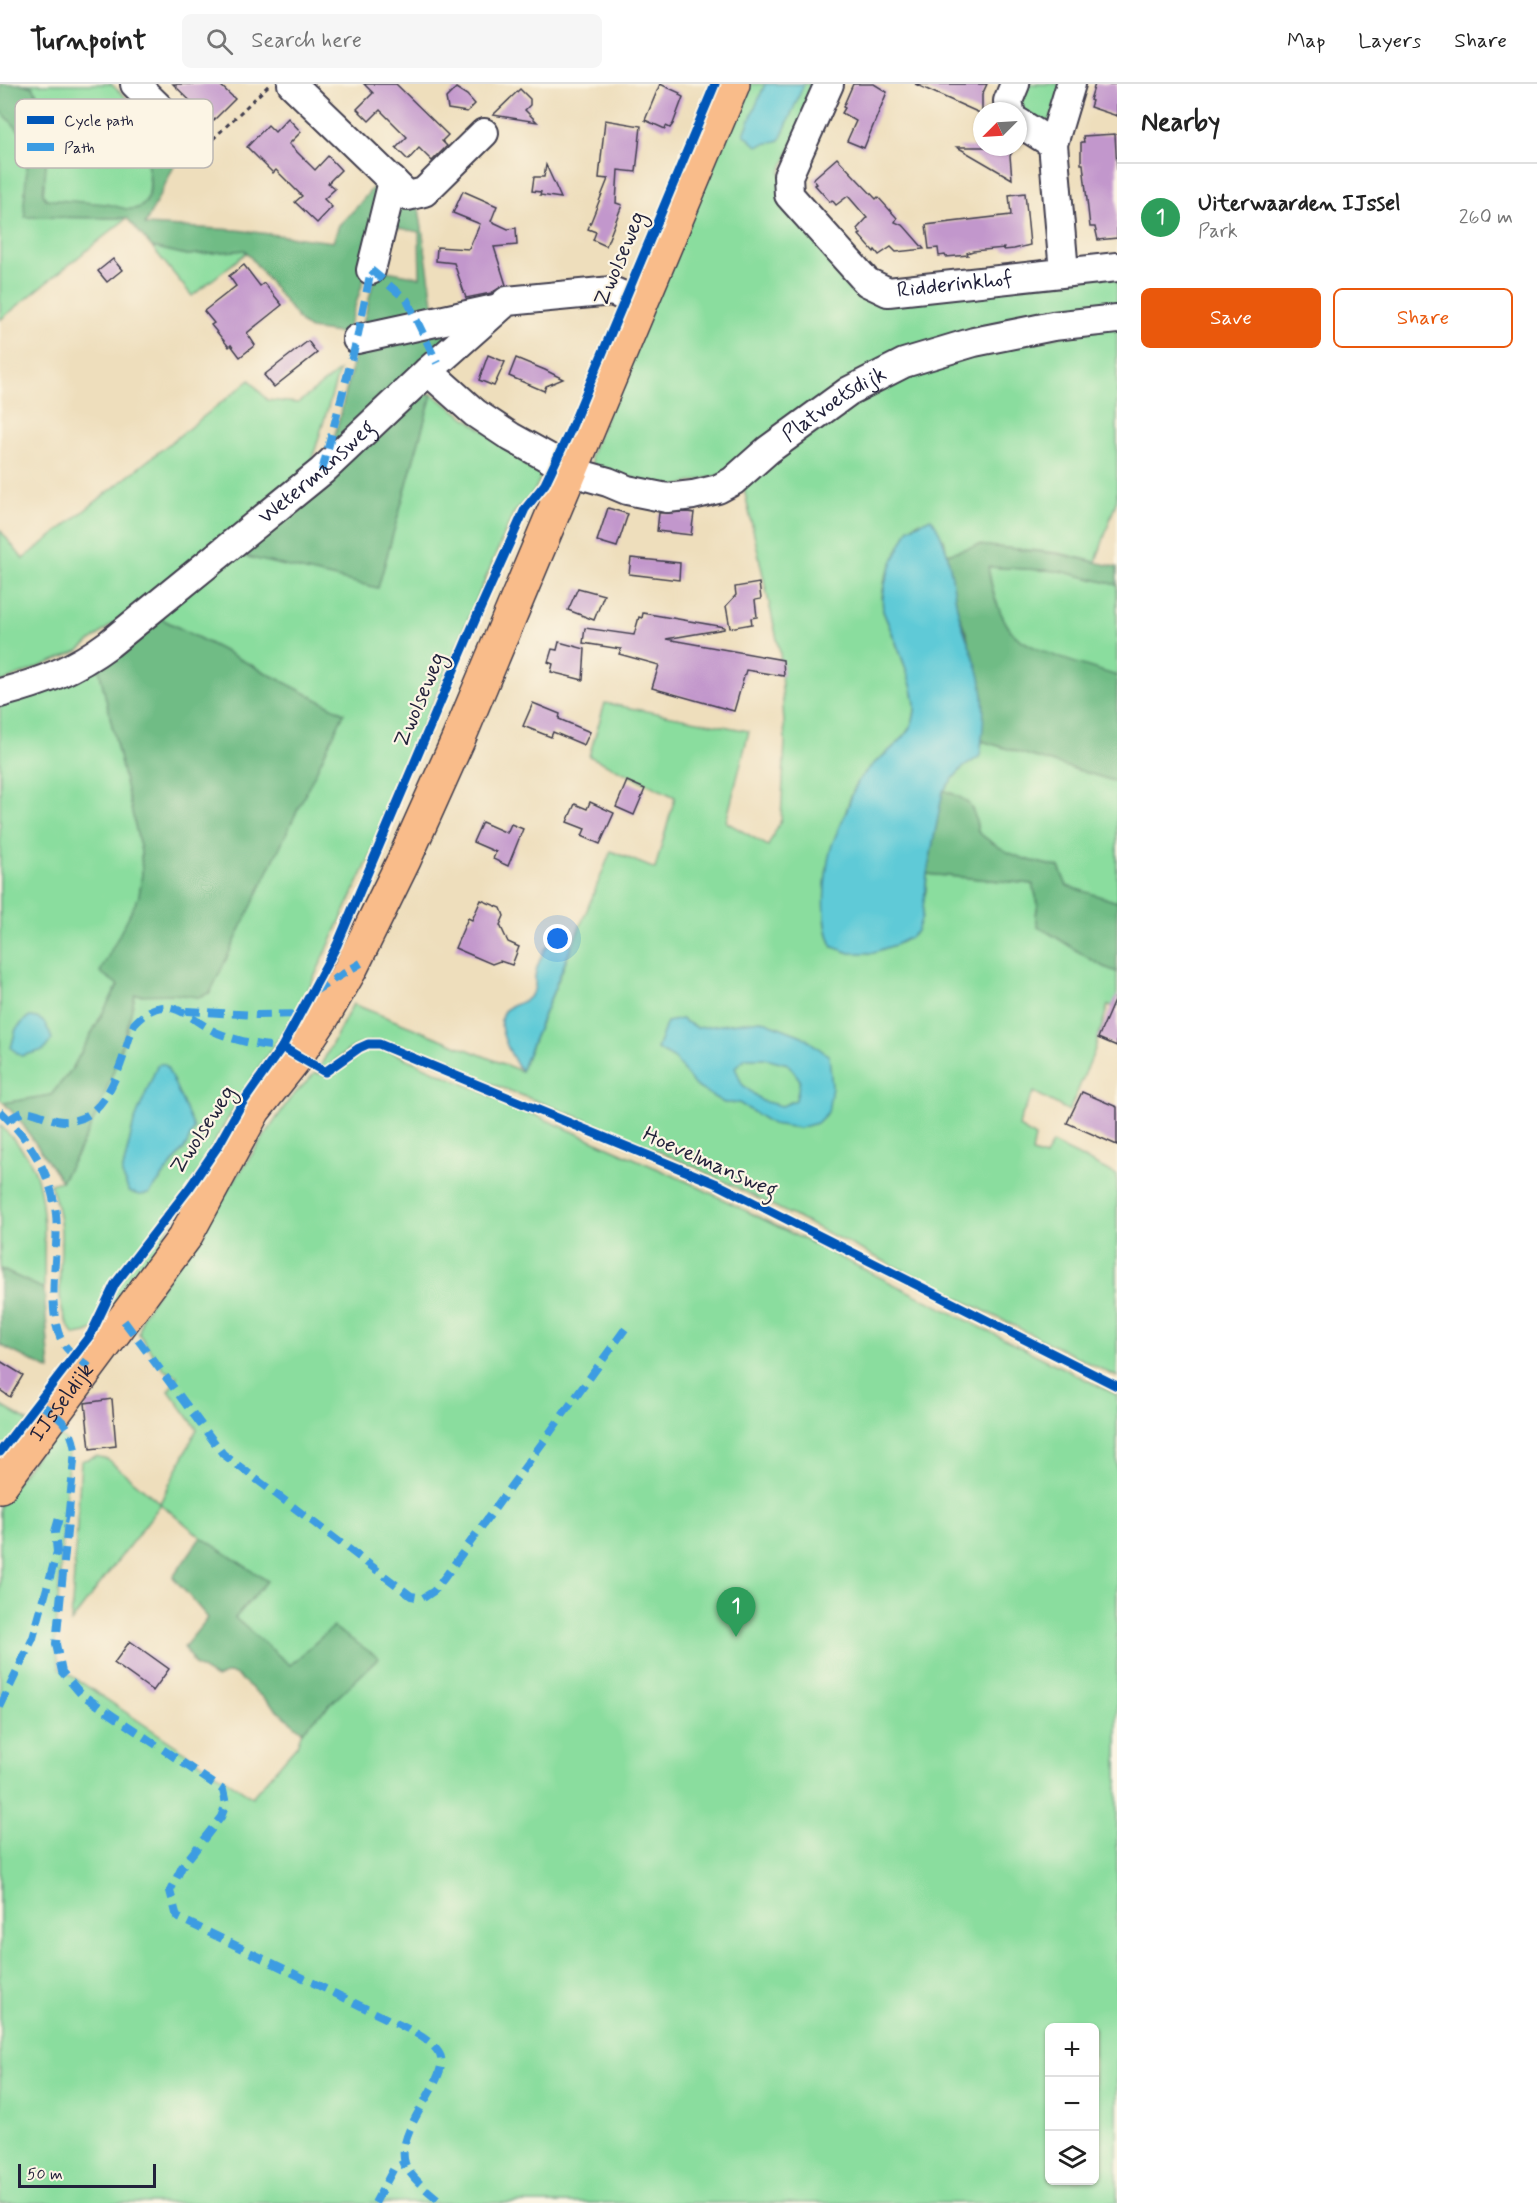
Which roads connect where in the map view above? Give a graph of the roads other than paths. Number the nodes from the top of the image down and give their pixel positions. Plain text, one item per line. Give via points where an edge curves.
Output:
1 (135, 84) edge
2 (292, 84) edge
3 (733, 84) edge
4 (829, 84) edge
5 (1015, 84) edge
6 (1071, 84) edge
7 (150, 99) edge
8 (1008, 102) edge
9 (1027, 128) edge
10 (484, 133) dead end
11 (1053, 144) junction
12 (393, 181) junction
13 (1117, 267) edge
14 (371, 270) dead end
15 (1064, 272) junction
16 (640, 303) junction
17 (497, 309) junction
18 (1117, 320) edge
19 (357, 339) dead end
20 (428, 371) junction
21 (569, 471) junction
22 (0, 693) edge
23 (124, 1321) joint
24 (0, 1486) edge

1 - 7 street
2 - 12 street
3 - 16 main road, Zwolseweg
4 - 15 street, Ridderinkhof via 788,176 789,195 867,282 888,292
5 - 8 street
6 - 11 street
9 - 11 street
10 - 12 street via 424,192 408,196
11 - 15 street
12 - 14 street
13 - 15 street, Ridderinkhof
16 - 17 street, Wetermansweg via 612,291 507,302
16 - 21 main road, Zwolseweg
17 - 19 street
17 - 20 street, Wetermansweg
18 - 21 street, Platvoetsdijk via 1053,326 974,342 904,363 849,391 718,489 667,498
20 - 21 street, Platvoetsdijk via 475,413
20 - 22 street, Wetermansweg via 322,471 94,655 42,682
21 - 23 main road, Zwolseweg via 328,1041 304,1078 267,1116
23 - 24 main road, IJsseldijk

